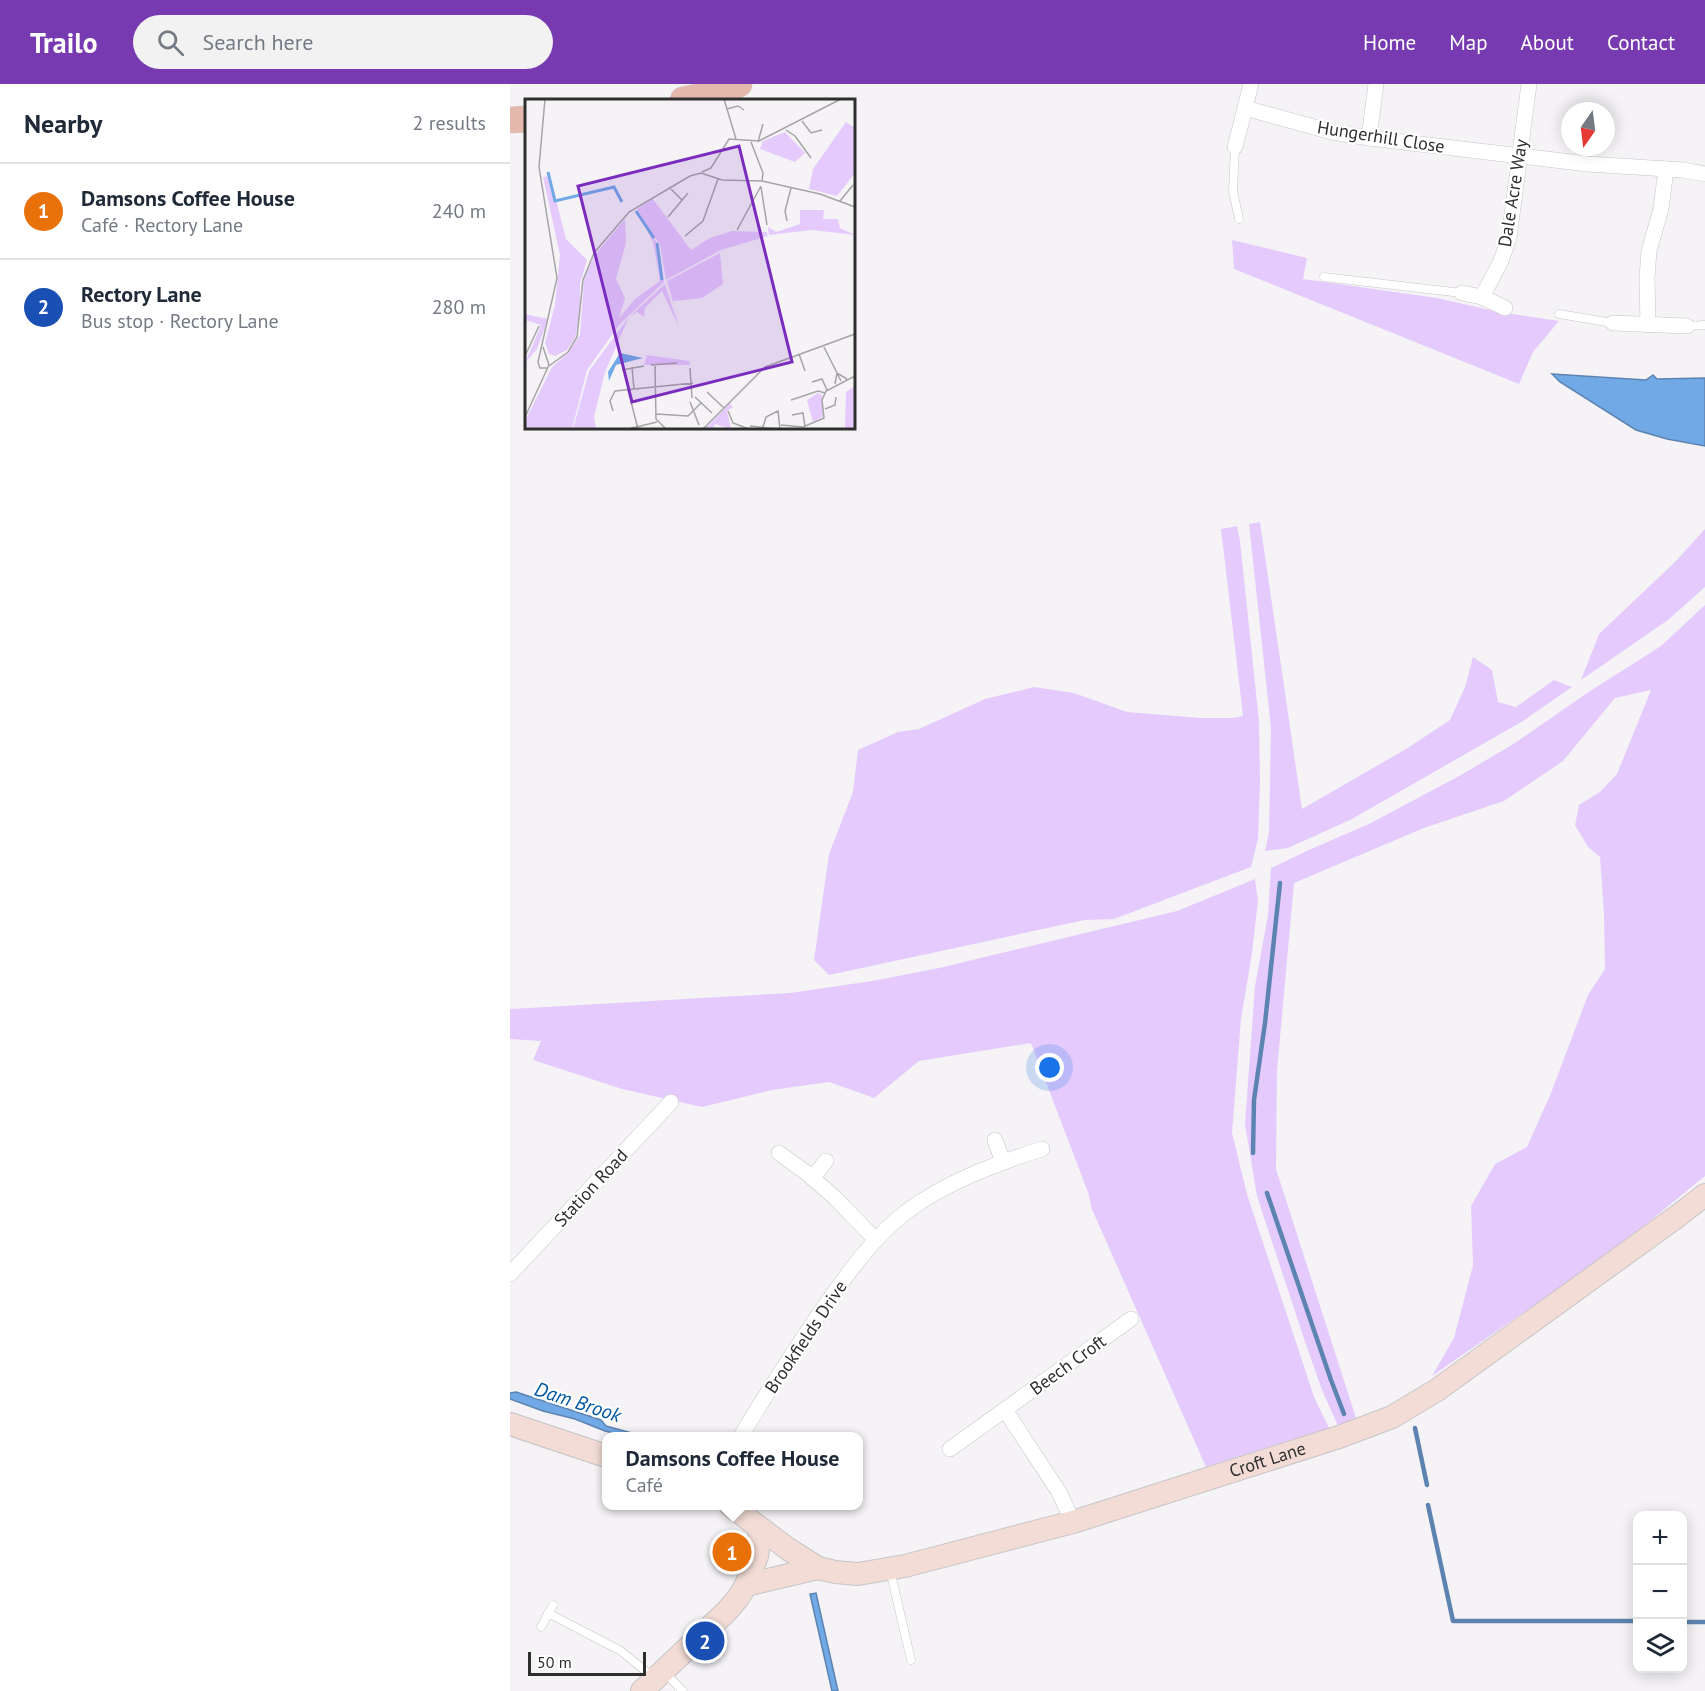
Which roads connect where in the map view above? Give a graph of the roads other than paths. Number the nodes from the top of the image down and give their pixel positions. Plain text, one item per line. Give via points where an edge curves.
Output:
1 (739, 84) edge
2 (1251, 84) edge
3 (1376, 84) edge
4 (1529, 84) edge
5 (688, 99) edge
6 (1245, 108) junction
7 (525, 119) edge
8 (510, 120) edge
9 (1369, 138) junction
10 (1235, 147) joint
11 (1520, 155) junction
12 (1665, 169) junction
13 (1705, 174) edge
14 (1239, 219) dead end
15 (1324, 277) dead end
16 (1462, 293) joint
17 (1482, 297) junction
18 (1505, 308) dead end
19 (1559, 314) dead end
20 (1613, 323) joint
21 (1648, 325) junction
22 (1705, 325) edge
23 (1687, 326) joint
24 (671, 1102) dead end
25 (995, 1140) dead end
26 (1042, 1149) dead end
27 (780, 1152) dead end
28 (826, 1161) dead end
29 (1003, 1162) junction
30 (812, 1178) junction
31 (1705, 1195) edge
32 (876, 1240) junction
33 (510, 1274) edge
34 (1131, 1319) dead end
35 (1005, 1410) junction
36 (510, 1424) edge
37 (744, 1432) edge
38 (950, 1449) dead end
39 (602, 1455) edge
40 (736, 1510) edge
41 (1073, 1522) junction
42 (769, 1535) junction
43 (818, 1568) junction
44 (890, 1569) junction
45 (746, 1585) junction
46 (553, 1605) dead end
47 (548, 1613) junction
48 (541, 1627) dead end
49 (911, 1660) dead end
50 (654, 1680) edge
51 (683, 1691) edge

1 - 5 main road
2 - 6 street
3 - 9 street
4 - 11 street, Dale Acre Way
6 - 9 street, Hungerhill Close
6 - 10 street
7 - 8 main road
9 - 11 street, Hungerhill Close
10 - 14 lane via 1233,191
11 - 12 street, Hungerhill Close
11 - 17 street, Dale Acre Way via 1509,238
12 - 13 street, Hungerhill Close
12 - 21 street via 1661,209 1649,251
15 - 16 lane
16 - 17 street
17 - 18 street
19 - 20 lane
20 - 21 street
21 - 23 street
22 - 23 lane
24 - 33 street, Station Road
25 - 29 street
26 - 29 street, Brookfields Drive
27 - 30 street
28 - 30 street
29 - 32 street, Brookfields Drive via 929,1197
30 - 32 street
31 - 41 street, Croft Lane via 1437,1390 1392,1417
32 - 37 street, Brookfields Drive via 811,1327
34 - 35 street, Beech Croft
35 - 38 street, Beech Croft
35 - 41 street via 1059,1492
36 - 39 street
40 - 42 street, Croft Lane
41 - 44 street, Croft Lane
42 - 43 street, Croft Lane
42 - 45 street
43 - 44 street, Croft Lane via 858,1574
43 - 45 street
44 - 49 lane
45 - 50 street via 727,1611
46 - 47 lane
47 - 48 lane
47 - 50 lane via 621,1651
50 - 51 lane

